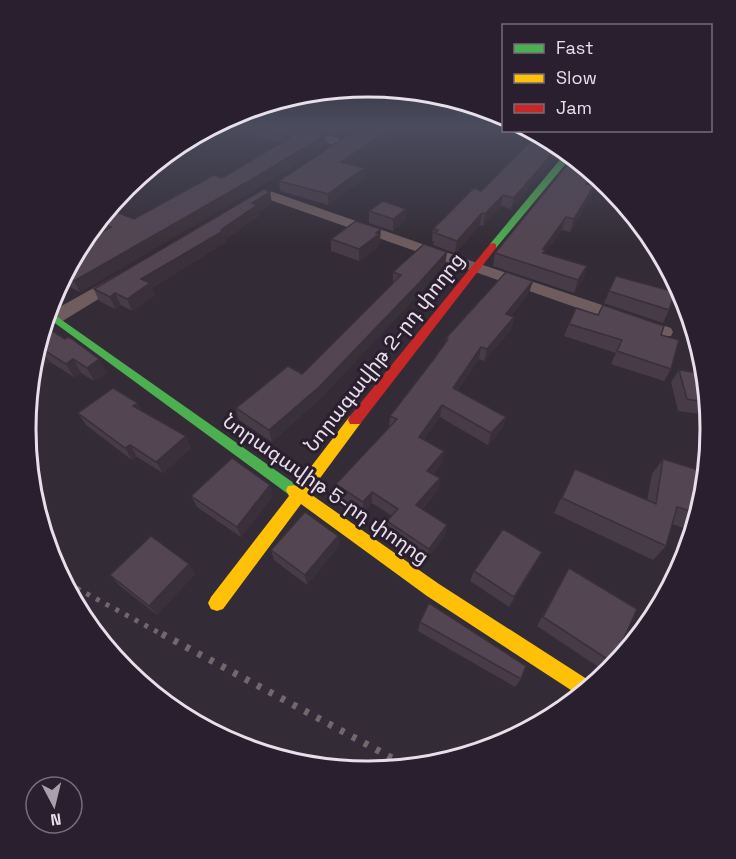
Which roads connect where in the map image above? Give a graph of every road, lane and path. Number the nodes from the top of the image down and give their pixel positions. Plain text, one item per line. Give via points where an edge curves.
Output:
1 (560, 165) edge
2 (283, 180) edge
3 (474, 268) junction
4 (134, 271) edge
5 (58, 312) edge
6 (55, 319) edge
7 (664, 332) edge
8 (298, 494) junction
9 (218, 603) dead end
10 (580, 684) edge

1 - 3 street, Նորագավիթ 2-րդ փողոց
2 - 3 street via 259,196
3 - 7 street
3 - 8 street, Նորագավիթ 2-րդ փողոց
4 - 5 street
6 - 8 street, Նորագավիթ 5-րդ փողոց
8 - 9 street, Նորագավիթ 2-րդ փողոց
8 - 10 street, Նորագավիթ 5-րդ փողոց via 433,590

